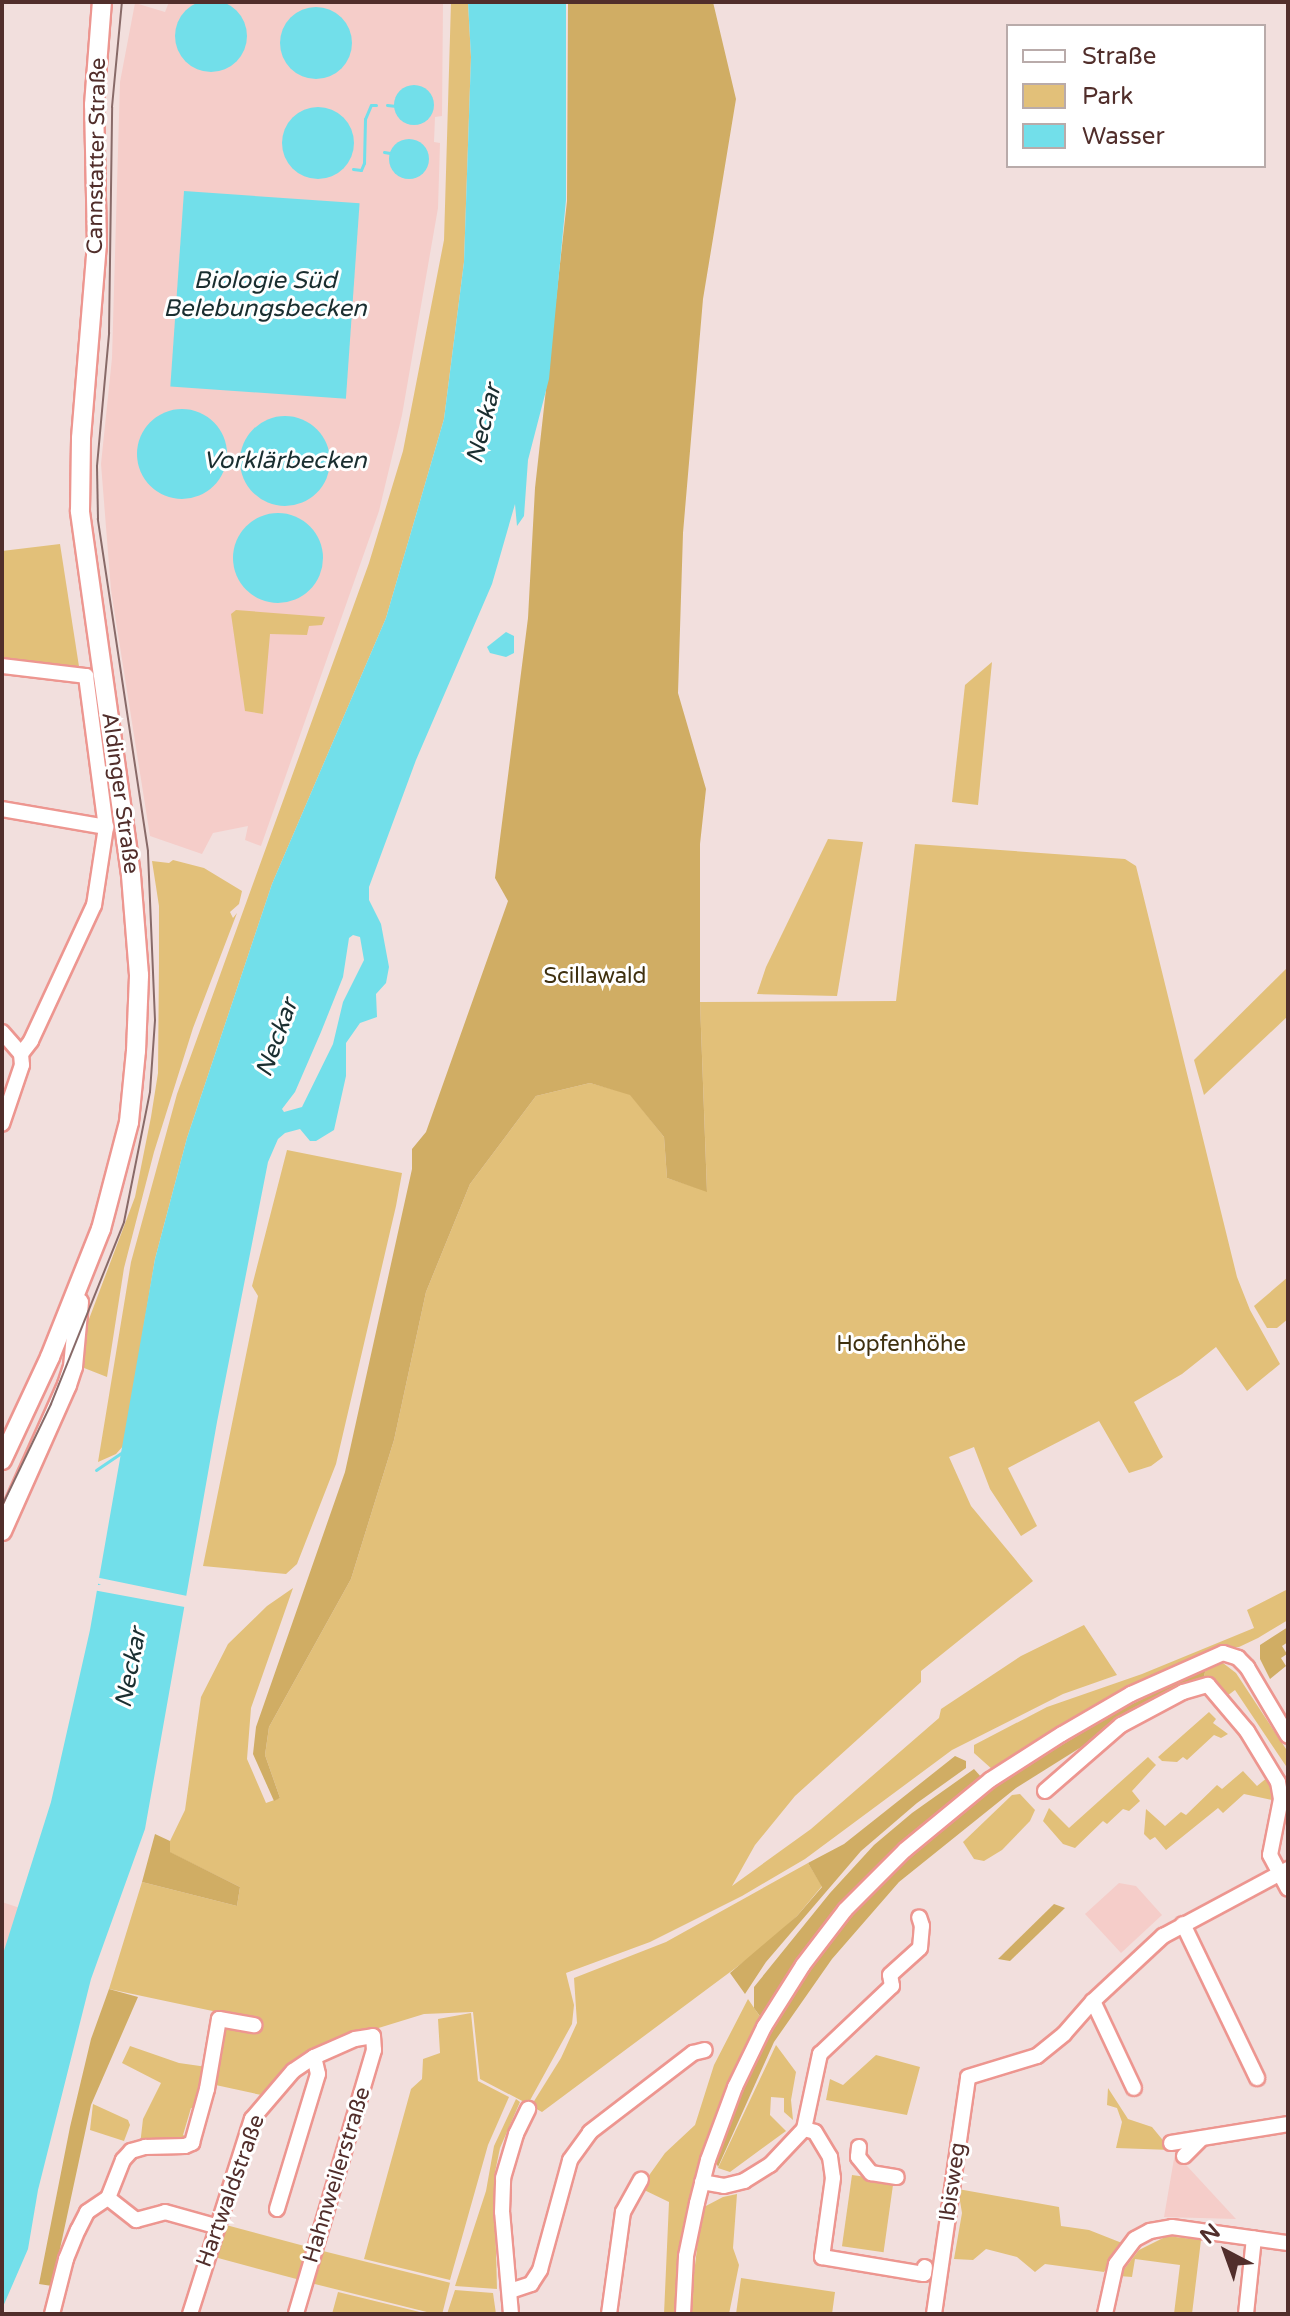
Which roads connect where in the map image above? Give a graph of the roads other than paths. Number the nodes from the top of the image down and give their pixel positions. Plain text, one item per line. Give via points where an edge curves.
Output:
1 (102, 2) edge
2 (94, 310) joint
3 (2, 666) edge
4 (2, 809) edge
5 (106, 827) junction
6 (2, 1032) edge
7 (21, 1054) junction
8 (2, 1123) edge
9 (85, 1272) junction
10 (2, 1460) edge
11 (2, 1531) edge
12 (1288, 1736) edge
13 (1045, 1791) dead end
14 (1284, 1871) edge
15 (1288, 1889) edge
16 (919, 1917) dead end
17 (1183, 1924) junction
18 (1093, 2001) junction
19 (254, 2025) dead end
20 (373, 2036) joint
21 (705, 2050) dead end
22 (314, 2057) junction
23 (1257, 2078) dead end
24 (1134, 2088) dead end
25 (528, 2109) dead end
26 (1288, 2124) edge
27 (804, 2129) junction
28 (1202, 2138) junction
29 (1171, 2143) dead end
30 (859, 2147) dead end
31 (1184, 2156) dead end
32 (897, 2177) dead end
33 (641, 2180) dead end
34 (702, 2182) junction
35 (108, 2198) junction
36 (277, 2209) dead end
37 (215, 2226) junction
38 (1254, 2238) junction
39 (1288, 2243) edge
40 (925, 2267) dead end
41 (510, 2291) junction
42 (52, 2314) edge
43 (190, 2314) edge
44 (296, 2314) edge
45 (511, 2314) edge
46 (609, 2314) edge
47 (683, 2314) edge
48 (934, 2314) edge
49 (1105, 2314) edge
50 (1246, 2314) edge

1 - 2 main road, Cannstatter Straße via 94,105
2 - 9 main road, Aldinger Straße via 81,438 80,511 131,875 139,975 129,1122
3 - 5 street, Aldinger Straße via 86,676
4 - 5 street, Aldinger Straße
5 - 7 street, Aldinger Straße via 94,905
6 - 7 street
7 - 8 street, Aldinger Straße
9 - 10 main road, Aldinger Straße
9 - 11 main road, Aldinger Straße via 67,1385
12 - 34 street via 1238,1658 1223,1653 1131,1694 1013,1765 923,1833 823,1938 764,2027 735,2087
13 - 14 street via 1121,1725 1183,1692 1208,1685 1247,1731 1278,1782 1281,1799 1270,1855
14 - 15 street
14 - 17 street
16 - 27 street via 920,1948 890,1975 887,1995 820,2054
17 - 18 street
17 - 23 street
18 - 24 street
18 - 48 street, Ibisweg via 1037,2056 968,2077
19 - 35 street via 219,2019 192,2143 131,2151
20 - 22 street, Hartwaldstraße
20 - 44 street, Hahnweilerstraße via 374,2050
21 - 41 street via 693,2053 590,2132 562,2182 540,2270 531,2284
22 - 36 street via 318,2074
22 - 37 street, Hartwaldstraße via 293,2071 252,2119 249,2140
25 - 41 street via 503,2178
26 - 28 street
27 - 34 street via 770,2165 744,2181 724,2186
27 - 40 street via 815,2132 830,2157 833,2178 822,2257 924,2274
28 - 29 street
28 - 31 street
30 - 32 street via 858,2157 871,2173
33 - 46 street via 623,2212
34 - 47 street via 686,2256
35 - 37 street via 136,2220 165,2212
35 - 42 street via 96,2203 83,2221 66,2259
37 - 43 street, Hartwaldstraße
38 - 39 street
38 - 49 street via 1172,2227 1150,2231 1135,2239 1116,2264
38 - 50 street
41 - 45 street

